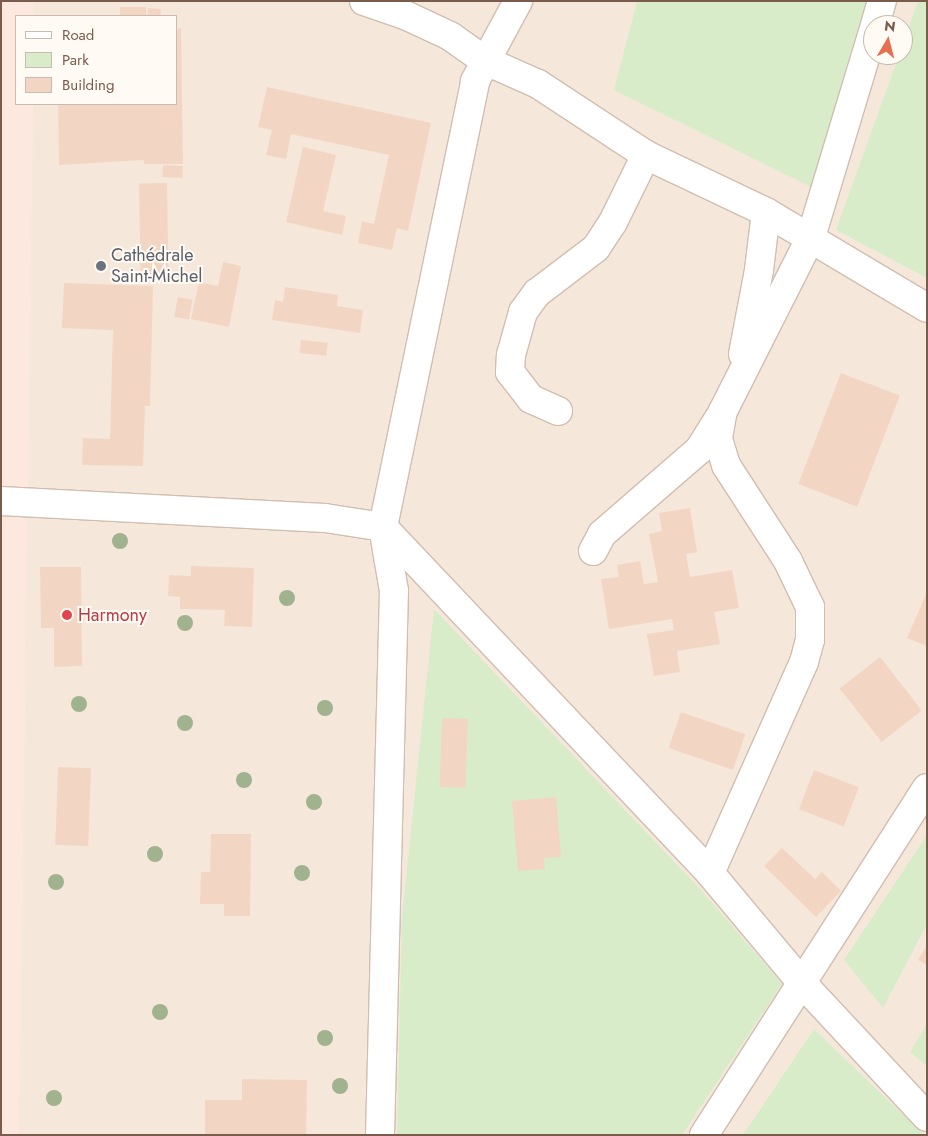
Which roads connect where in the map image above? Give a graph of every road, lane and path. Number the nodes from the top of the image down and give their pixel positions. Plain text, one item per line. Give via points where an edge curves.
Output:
1 (364, 1) edge
2 (518, 1) edge
3 (882, 1) edge
4 (878, 15) edge
5 (484, 60) junction
6 (863, 64) edge
7 (646, 155) junction
8 (766, 212) junction
9 (811, 237) junction
10 (927, 308) edge
11 (558, 411) dead end
12 (723, 411) junction
13 (1, 500) edge
14 (382, 527) junction
15 (593, 550) dead end
16 (927, 788) edge
17 (710, 873) junction
18 (802, 983) junction
19 (927, 1117) edge
20 (380, 1135) edge
21 (704, 1135) edge

1 - 5 street via 450,36
2 - 5 street
3 - 4 street
5 - 7 street via 538,84
5 - 14 street via 475,81
6 - 9 street
7 - 8 street
7 - 11 street via 614,222 596,248 537,293 523,312 511,355 510,372 531,399
8 - 9 street
8 - 12 street via 742,359
9 - 10 street
9 - 12 street
12 - 15 street via 699,450 602,534
12 - 17 street via 718,438 726,465 788,561 810,607 810,640 804,662
13 - 14 street via 325,518
14 - 17 street
14 - 20 street via 394,592
16 - 18 street
17 - 18 street
18 - 19 street
18 - 21 street

